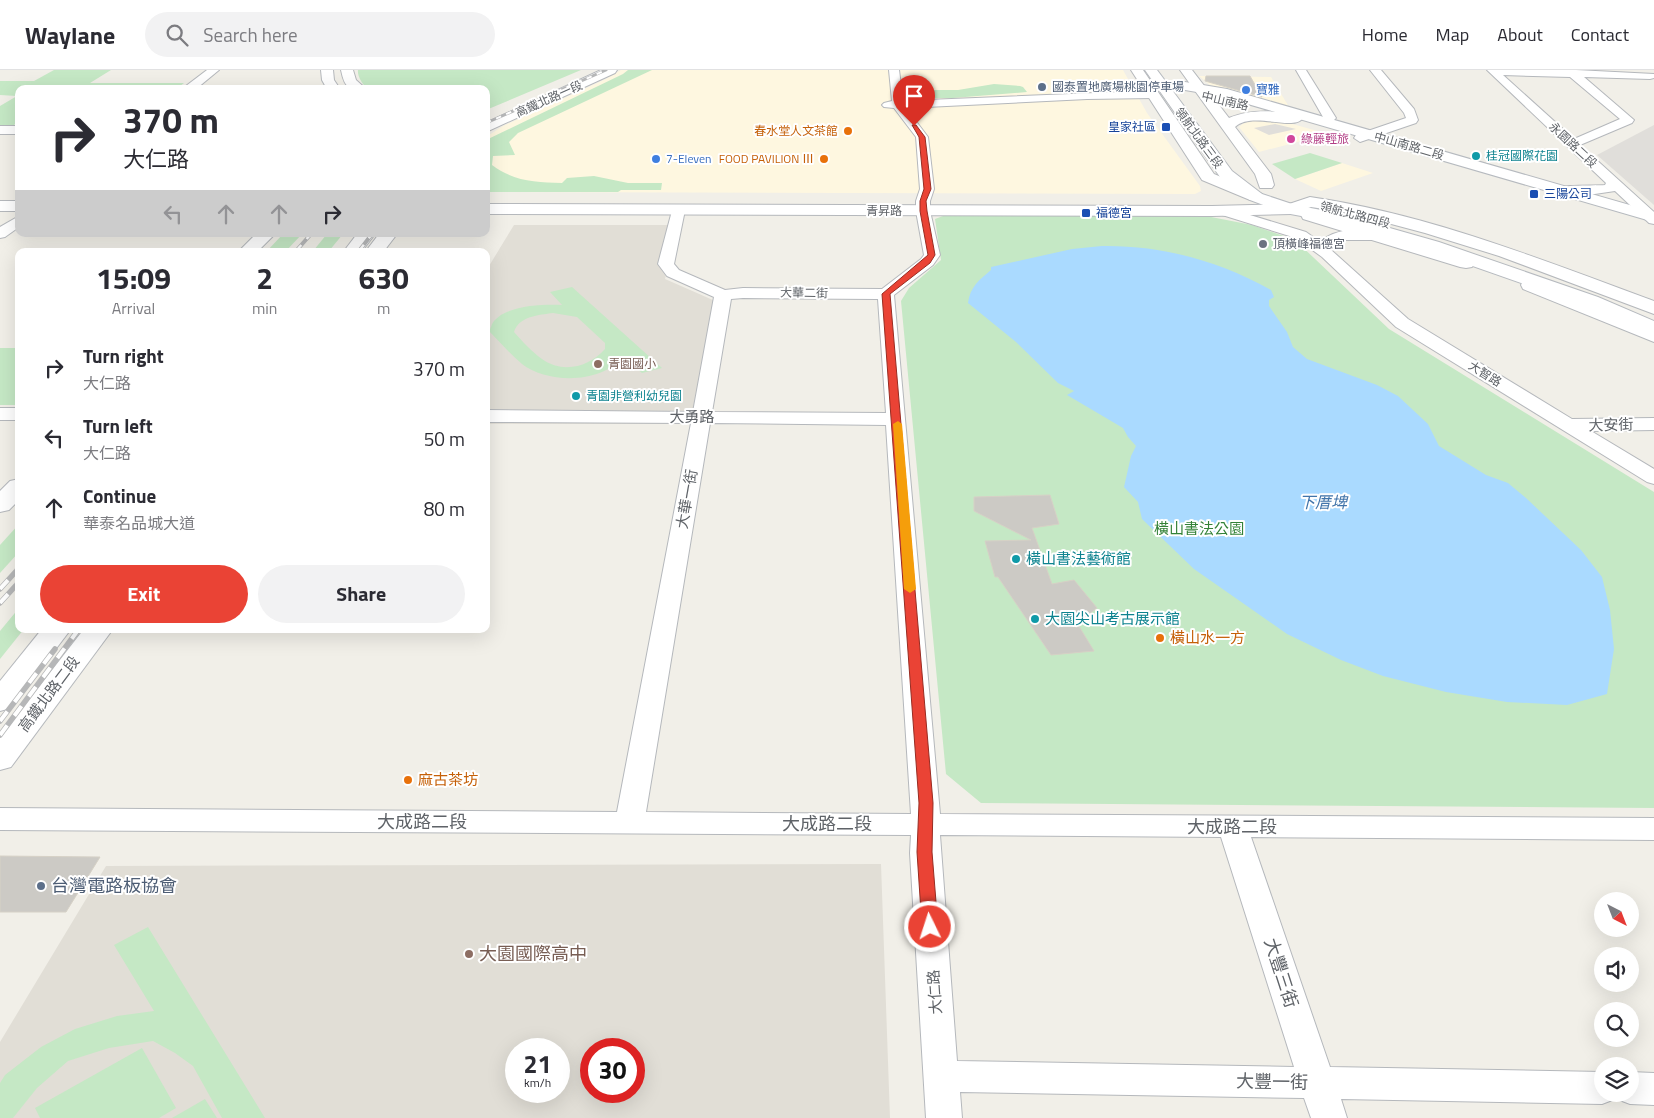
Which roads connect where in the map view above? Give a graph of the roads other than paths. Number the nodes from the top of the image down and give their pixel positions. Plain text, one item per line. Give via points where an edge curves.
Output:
1 (214, 70) edge
2 (224, 70) edge
3 (327, 70) edge
4 (347, 70) edge
5 (590, 70) edge
6 (611, 70) edge
7 (894, 70) edge
8 (1137, 70) edge
9 (1152, 70) edge
10 (1173, 70) edge
11 (1186, 70) edge
12 (1301, 70) edge
13 (1374, 70) edge
14 (1493, 70) edge
15 (1571, 72) edge
16 (1649, 75) edge
17 (193, 85) edge
18 (203, 85) edge
19 (331, 85) edge
20 (354, 85) edge
21 (1195, 90) junction
22 (1158, 91) junction
23 (898, 103) junction
24 (490, 114) edge
25 (1295, 119) junction
26 (1324, 121) junction
27 (490, 126) edge
28 (1228, 126) junction
29 (0, 130) edge
30 (15, 130) edge
31 (906, 136) dead end
32 (1366, 136) junction
33 (1572, 144) junction
34 (1613, 182) junction
35 (1562, 190) junction
36 (1267, 191) junction
37 (0, 198) edge
38 (15, 198) edge
39 (490, 200) edge
40 (919, 200) junction
41 (1310, 202) junction
42 (0, 206) edge
43 (15, 208) edge
44 (490, 209) edge
45 (1291, 209) junction
46 (678, 210) junction
47 (15, 211) edge
48 (1224, 211) junction
49 (1653, 219) edge
50 (0, 223) edge
51 (15, 223) edge
52 (0, 234) edge
53 (263, 237) edge
54 (364, 237) edge
55 (386, 237) edge
56 (1385, 237) junction
57 (251, 248) edge
58 (355, 248) edge
59 (377, 248) edge
60 (1326, 250) junction
61 (886, 294) junction
62 (723, 295) junction
63 (1654, 308) edge
64 (1654, 318) edge
65 (1654, 328) edge
66 (1654, 336) edge
67 (0, 414) edge
68 (15, 414) edge
69 (490, 416) edge
70 (701, 417) junction
71 (897, 419) junction
72 (1654, 424) edge
73 (1568, 425) junction
74 (1654, 478) edge
75 (15, 490) edge
76 (0, 505) edge
77 (54, 633) edge
78 (96, 633) edge
79 (0, 701) edge
80 (0, 759) edge
81 (0, 820) edge
82 (630, 823) junction
83 (925, 825) junction
84 (1233, 827) junction
85 (1652, 832) edge
86 (941, 1076) junction
87 (1317, 1082) junction
88 (1594, 1088) edge
89 (1639, 1088) edge
90 (1654, 1088) edge
91 (944, 1118) edge
92 (1328, 1118) edge

1 - 17 street
2 - 18 street
3 - 19 street
4 - 20 street via 350,82
5 - 24 street, 高鐵北路一段
6 - 27 street, 高鐵北路一段
7 - 23 street
8 - 22 street, 領航北路三段
9 - 22 street, 領航北路三段
10 - 21 street, 領航北路三段
11 - 21 street, 領航北路三段
12 - 26 street via 1330,118
13 - 32 street via 1410,112 1412,120
14 - 15 street
14 - 33 street, 永園路二段
15 - 16 street
15 - 33 street via 1628,120
21 - 22 street, 中山南路
21 - 25 street, 中山南路
21 - 26 street, 中山南路二段 via 1222,92
21 - 28 street, 領航北路三段
21 - 36 street, 領航北路三段 via 1245,174
22 - 23 street via 971,103
22 - 36 street, 領航北路三段 via 1208,177
23 - 31 street via 883,101
23 - 40 street via 922,137 927,189
25 - 28 street via 1250,116 1238,118
25 - 32 street, 中山南路二段
26 - 32 street, 中山南路二段
28 - 36 street, 領航北路三段 via 1263,174
29 - 30 street
32 - 35 street, 中山南路二段
32 - 49 street, 中山南路二段
33 - 34 street, 永園路二段
34 - 35 street via 1610,188 1601,190
34 - 49 street, 永園路二段
35 - 49 street, 中山南路二段
36 - 40 street, 青昇路 via 1213,201
36 - 41 street, 領航北路三段
36 - 45 street, 領航北路四段
37 - 38 street
39 - 40 street, 青昇路
40 - 46 street, 青昇路
40 - 48 street, 青昇路
40 - 61 street via 932,255
41 - 45 street, 青昇路
41 - 63 street, 領航北路四段 via 1351,208 1431,229 1505,252
41 - 64 street, 領航北路四段 via 1522,266
42 - 43 street
44 - 46 street, 青昇路
45 - 48 street, 青昇路
45 - 56 street, 領航北路四段
45 - 60 street, 大智路 via 1308,225
45 - 65 street, 領航北路四段 via 1433,246 1591,301
46 - 62 street via 666,264 673,273
47 - 50 street
48 - 60 street, 大智路 via 1296,234
51 - 52 street
53 - 57 street
54 - 58 street
55 - 59 street
56 - 60 street via 1340,236 1330,240
56 - 66 street, 領航北路四段 via 1542,289
60 - 73 street, 大智路 via 1402,323
61 - 62 street, 大華二街
61 - 71 street, 大仁路
62 - 70 street, 大華一街
67 - 68 street
69 - 70 street, 大勇路
70 - 71 street, 大勇路
70 - 82 street, 大華一街
71 - 83 street, 大仁路 via 926,803
72 - 73 street, 大安街
73 - 74 street, 大智路
75 - 76 street
77 - 79 street
78 - 80 street, 高鐵北路二段
81 - 82 street, 大成路二段
82 - 83 street, 大成路二段
83 - 84 street, 大成路二段
83 - 86 street, 大仁路
84 - 85 street, 大成路二段
84 - 87 street, 大豐三街
86 - 87 street, 大豐一街
86 - 91 street, 大仁路
87 - 88 street, 大豐一街
87 - 92 street, 大豐三街
89 - 90 street

